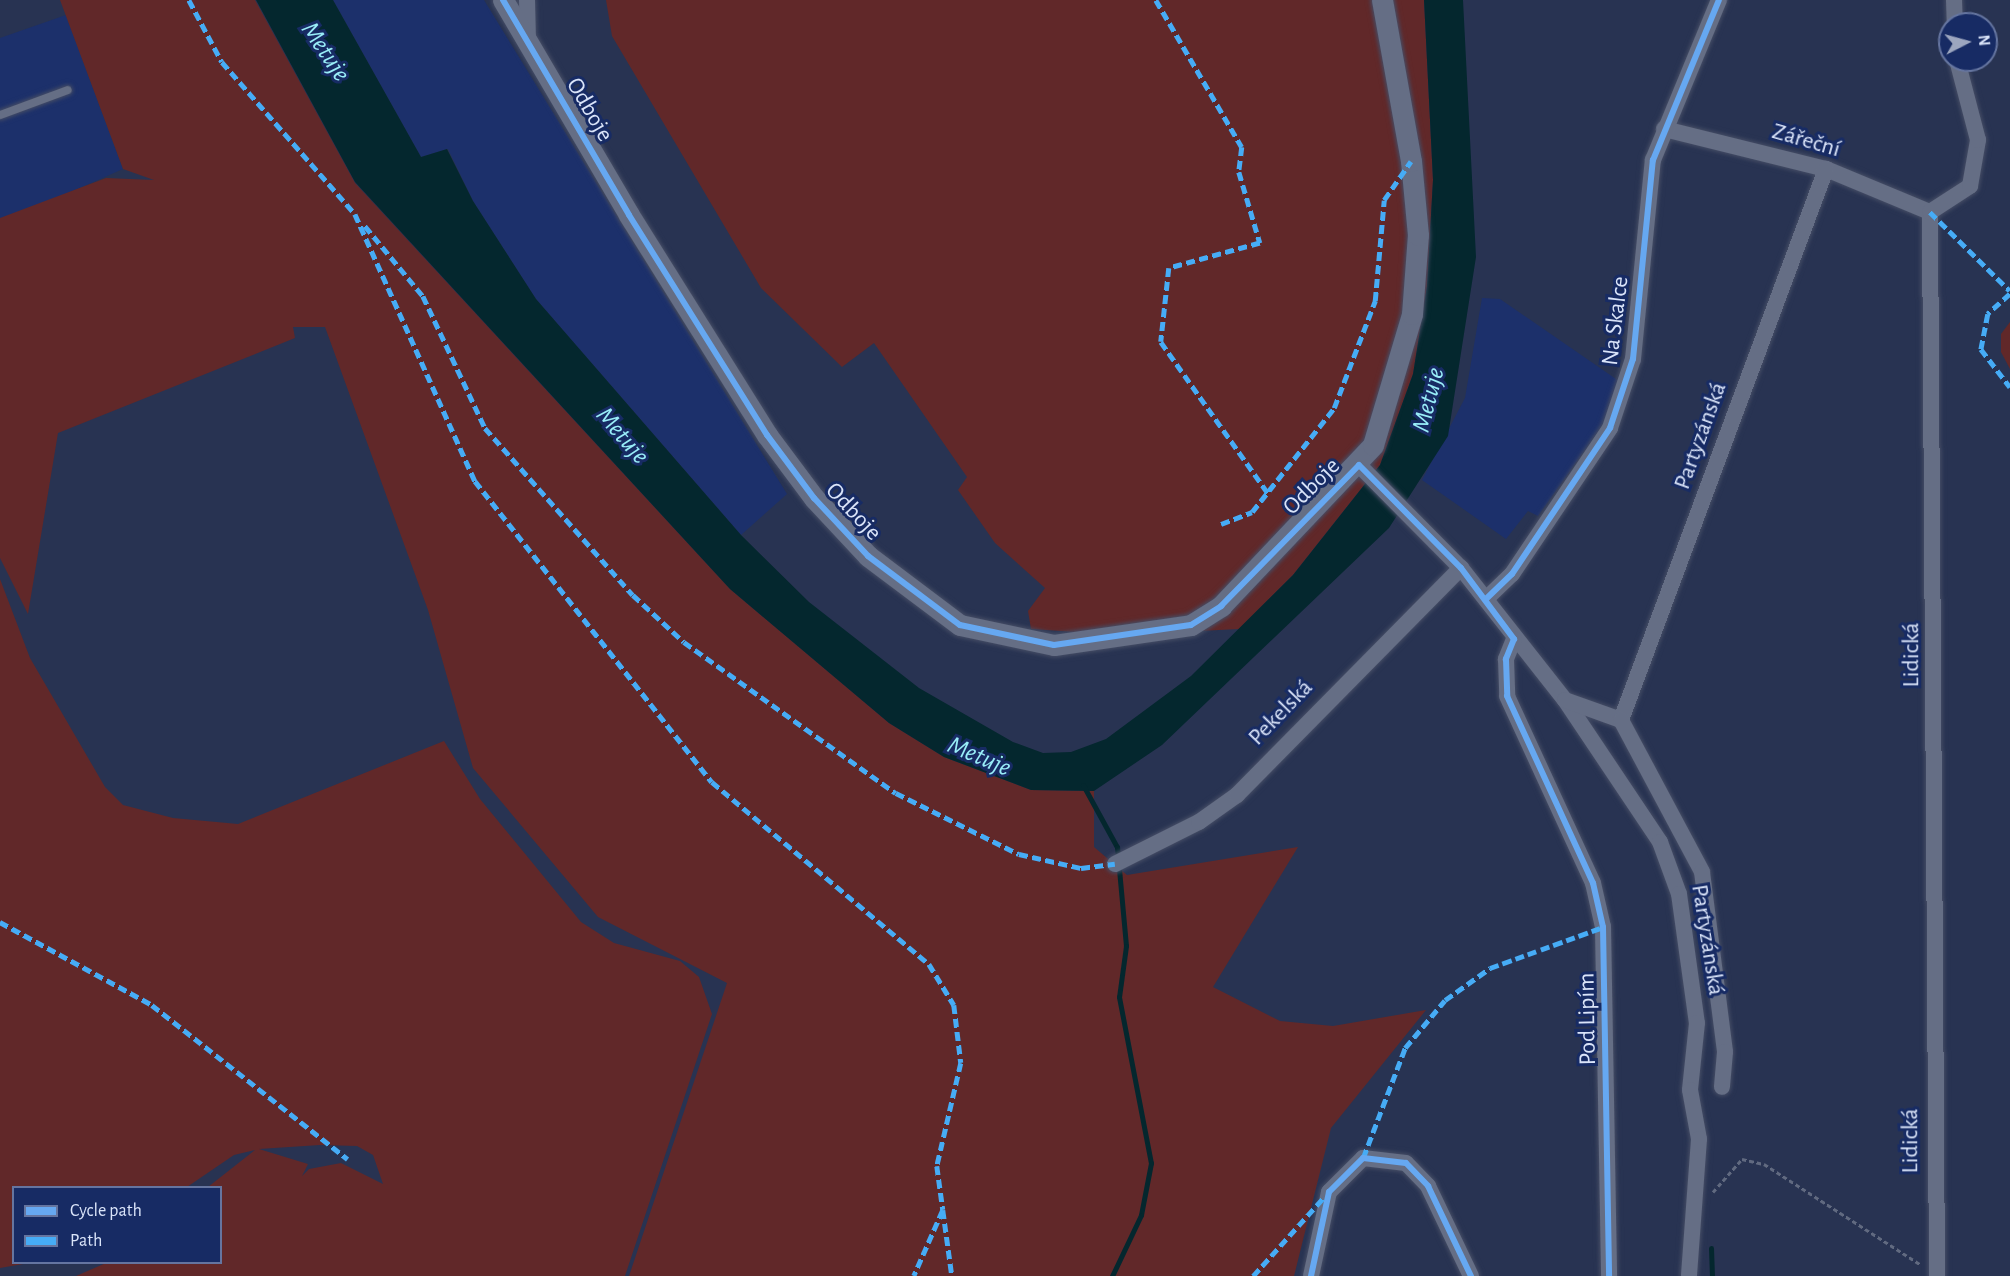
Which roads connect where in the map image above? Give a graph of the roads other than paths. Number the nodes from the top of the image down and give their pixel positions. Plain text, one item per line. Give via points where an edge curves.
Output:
1 (503, 0) edge
2 (527, 0) edge
3 (1382, 0) edge
4 (1714, 5) edge
5 (528, 41) junction
6 (1961, 72) edge
7 (68, 90) dead end
8 (0, 115) edge
9 (1664, 129) junction
10 (1826, 169) junction
11 (1930, 212) junction
12 (1363, 470) junction
13 (1461, 568) junction
14 (1486, 599) junction
15 (1514, 639) junction
16 (1565, 700) junction
17 (1621, 720) junction
18 (1115, 864) dead end
19 (1722, 1087) dead end
20 (1932, 1273) edge
21 (1311, 1276) edge
22 (1471, 1276) edge
23 (1609, 1276) edge
24 (1689, 1276) edge

1 - 5 street, Odboje
2 - 5 street, Odboje
3 - 12 street, Odboje via 1411,161 1418,235 1412,314 1401,366
4 - 9 street, Na Skalce
5 - 12 street, Odboje via 641,235 767,435 814,498 868,556 960,625 1054,645 1191,625 1221,606
6 - 11 street via 1978,140 1970,186
7 - 8 lane
9 - 10 street, Zářeční
9 - 14 street, Na Skalce via 1653,160 1633,359 1610,428 1512,574
10 - 11 street, Zářeční
10 - 17 street, Partyzánská
11 - 20 street, Lidická
12 - 13 street, Partyzánská
13 - 14 street, Partyzánská
13 - 18 street, Pekelská via 1237,795 1199,822
14 - 15 street, Partyzánská
15 - 16 street, Partyzánská
15 - 23 street, Pod Lipím via 1506,659 1507,696 1593,883 1603,927
16 - 17 street
16 - 24 street, Partyzánská via 1660,842 1679,894 1696,1023 1690,1090 1699,1139 1690,1216
17 - 19 street, Partyzánská via 1702,872 1725,1052
21 - 22 street via 1329,1192 1363,1158 1406,1163 1428,1186

